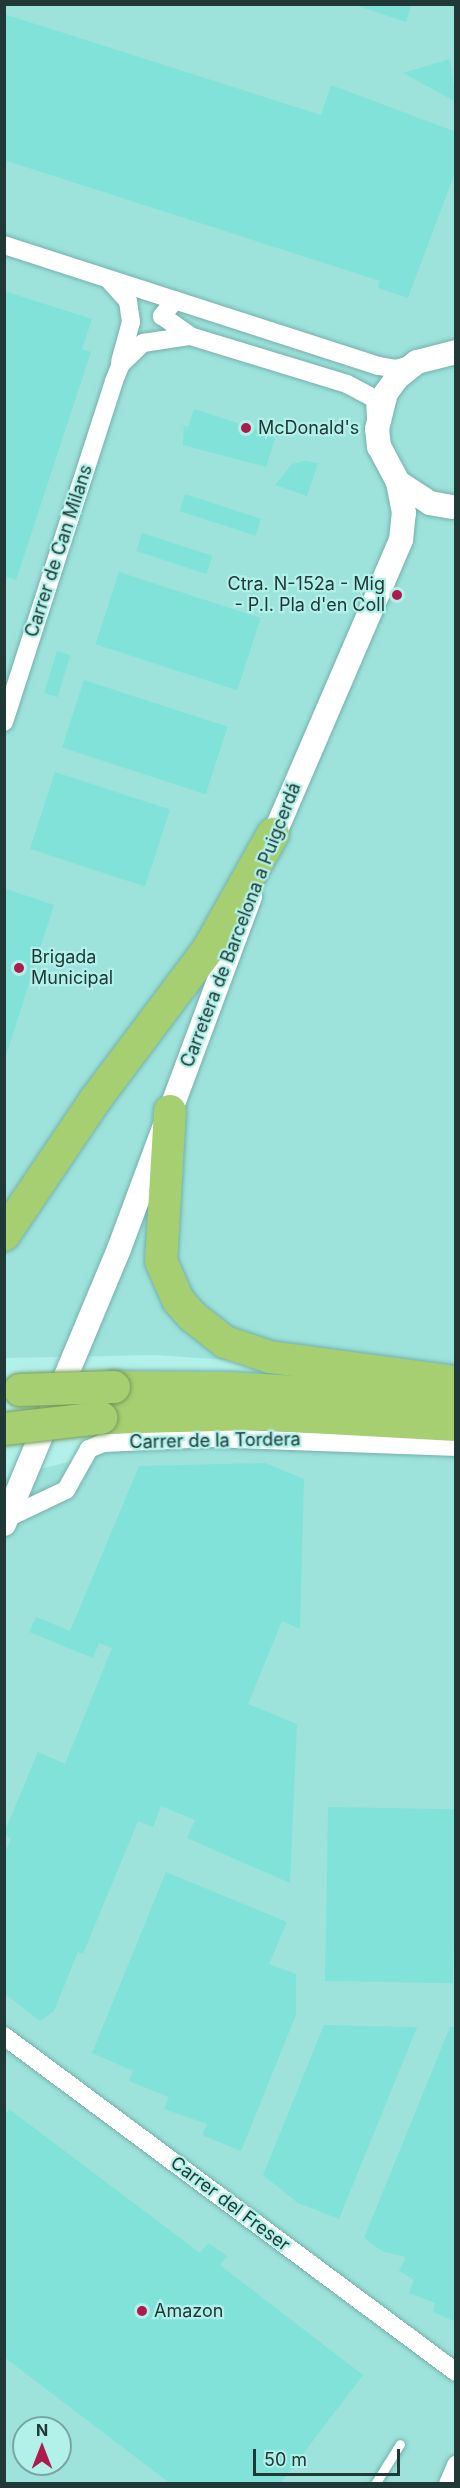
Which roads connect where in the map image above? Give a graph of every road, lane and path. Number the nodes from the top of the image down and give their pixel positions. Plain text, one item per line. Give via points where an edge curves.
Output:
1 (4, 245) edge
2 (106, 278) junction
3 (175, 300) junction
4 (190, 336) junction
5 (456, 352) edge
6 (417, 362) junction
7 (114, 381) junction
8 (377, 429) junction
9 (398, 482) junction
10 (454, 507) edge
11 (401, 540) junction
12 (4, 722) edge
13 (273, 834) junction
14 (170, 1111) junction
15 (4, 1235) edge
16 (456, 1382) edge
17 (12, 1391) edge
18 (456, 1402) edge
19 (456, 1425) edge
20 (4, 1429) edge
21 (456, 1447) edge
22 (6, 1521) edge
23 (4, 2036) edge
24 (456, 2372) edge
25 (400, 2444) dead end
26 (456, 2465) edge
27 (375, 2484) edge
28 (448, 2484) edge

1 - 2 street
2 - 3 street
2 - 7 street, Carrer de Can Milans via 124,294 131,322
3 - 4 street, Carrer de Can Milans via 162,316
3 - 6 street via 380,366 396,369
4 - 7 street, Carrer de Can Milans via 143,343 121,364
4 - 8 street, Carrer de Can Milans via 366,392 375,399
5 - 6 main road
6 - 8 main road via 386,393
7 - 12 street, Carrer de Can Milans
8 - 9 main road via 379,447
9 - 10 main road via 430,503
9 - 11 main road, Carretera de Barcelona a Puigcerdá via 404,513
10 - 11 main road
11 - 13 main road, Carretera de Barcelona a Puigcerdá
13 - 14 main road, Carretera de Barcelona a Puigcerdá
13 - 15 highway via 209,948 95,1100
14 - 16 highway via 161,1261 178,1300 192,1316 225,1342 270,1357
14 - 22 main road, Carretera de Barcelona a Puigcerdá
17 - 18 highway, bridge via 231,1388
19 - 20 highway, bridge via 257,1414 101,1418
21 - 22 street, Carrer de la Tordera via 212,1438 103,1443 89,1449 66,1490
23 - 24 street, Carrer del Freser
25 - 27 lane
26 - 28 street

